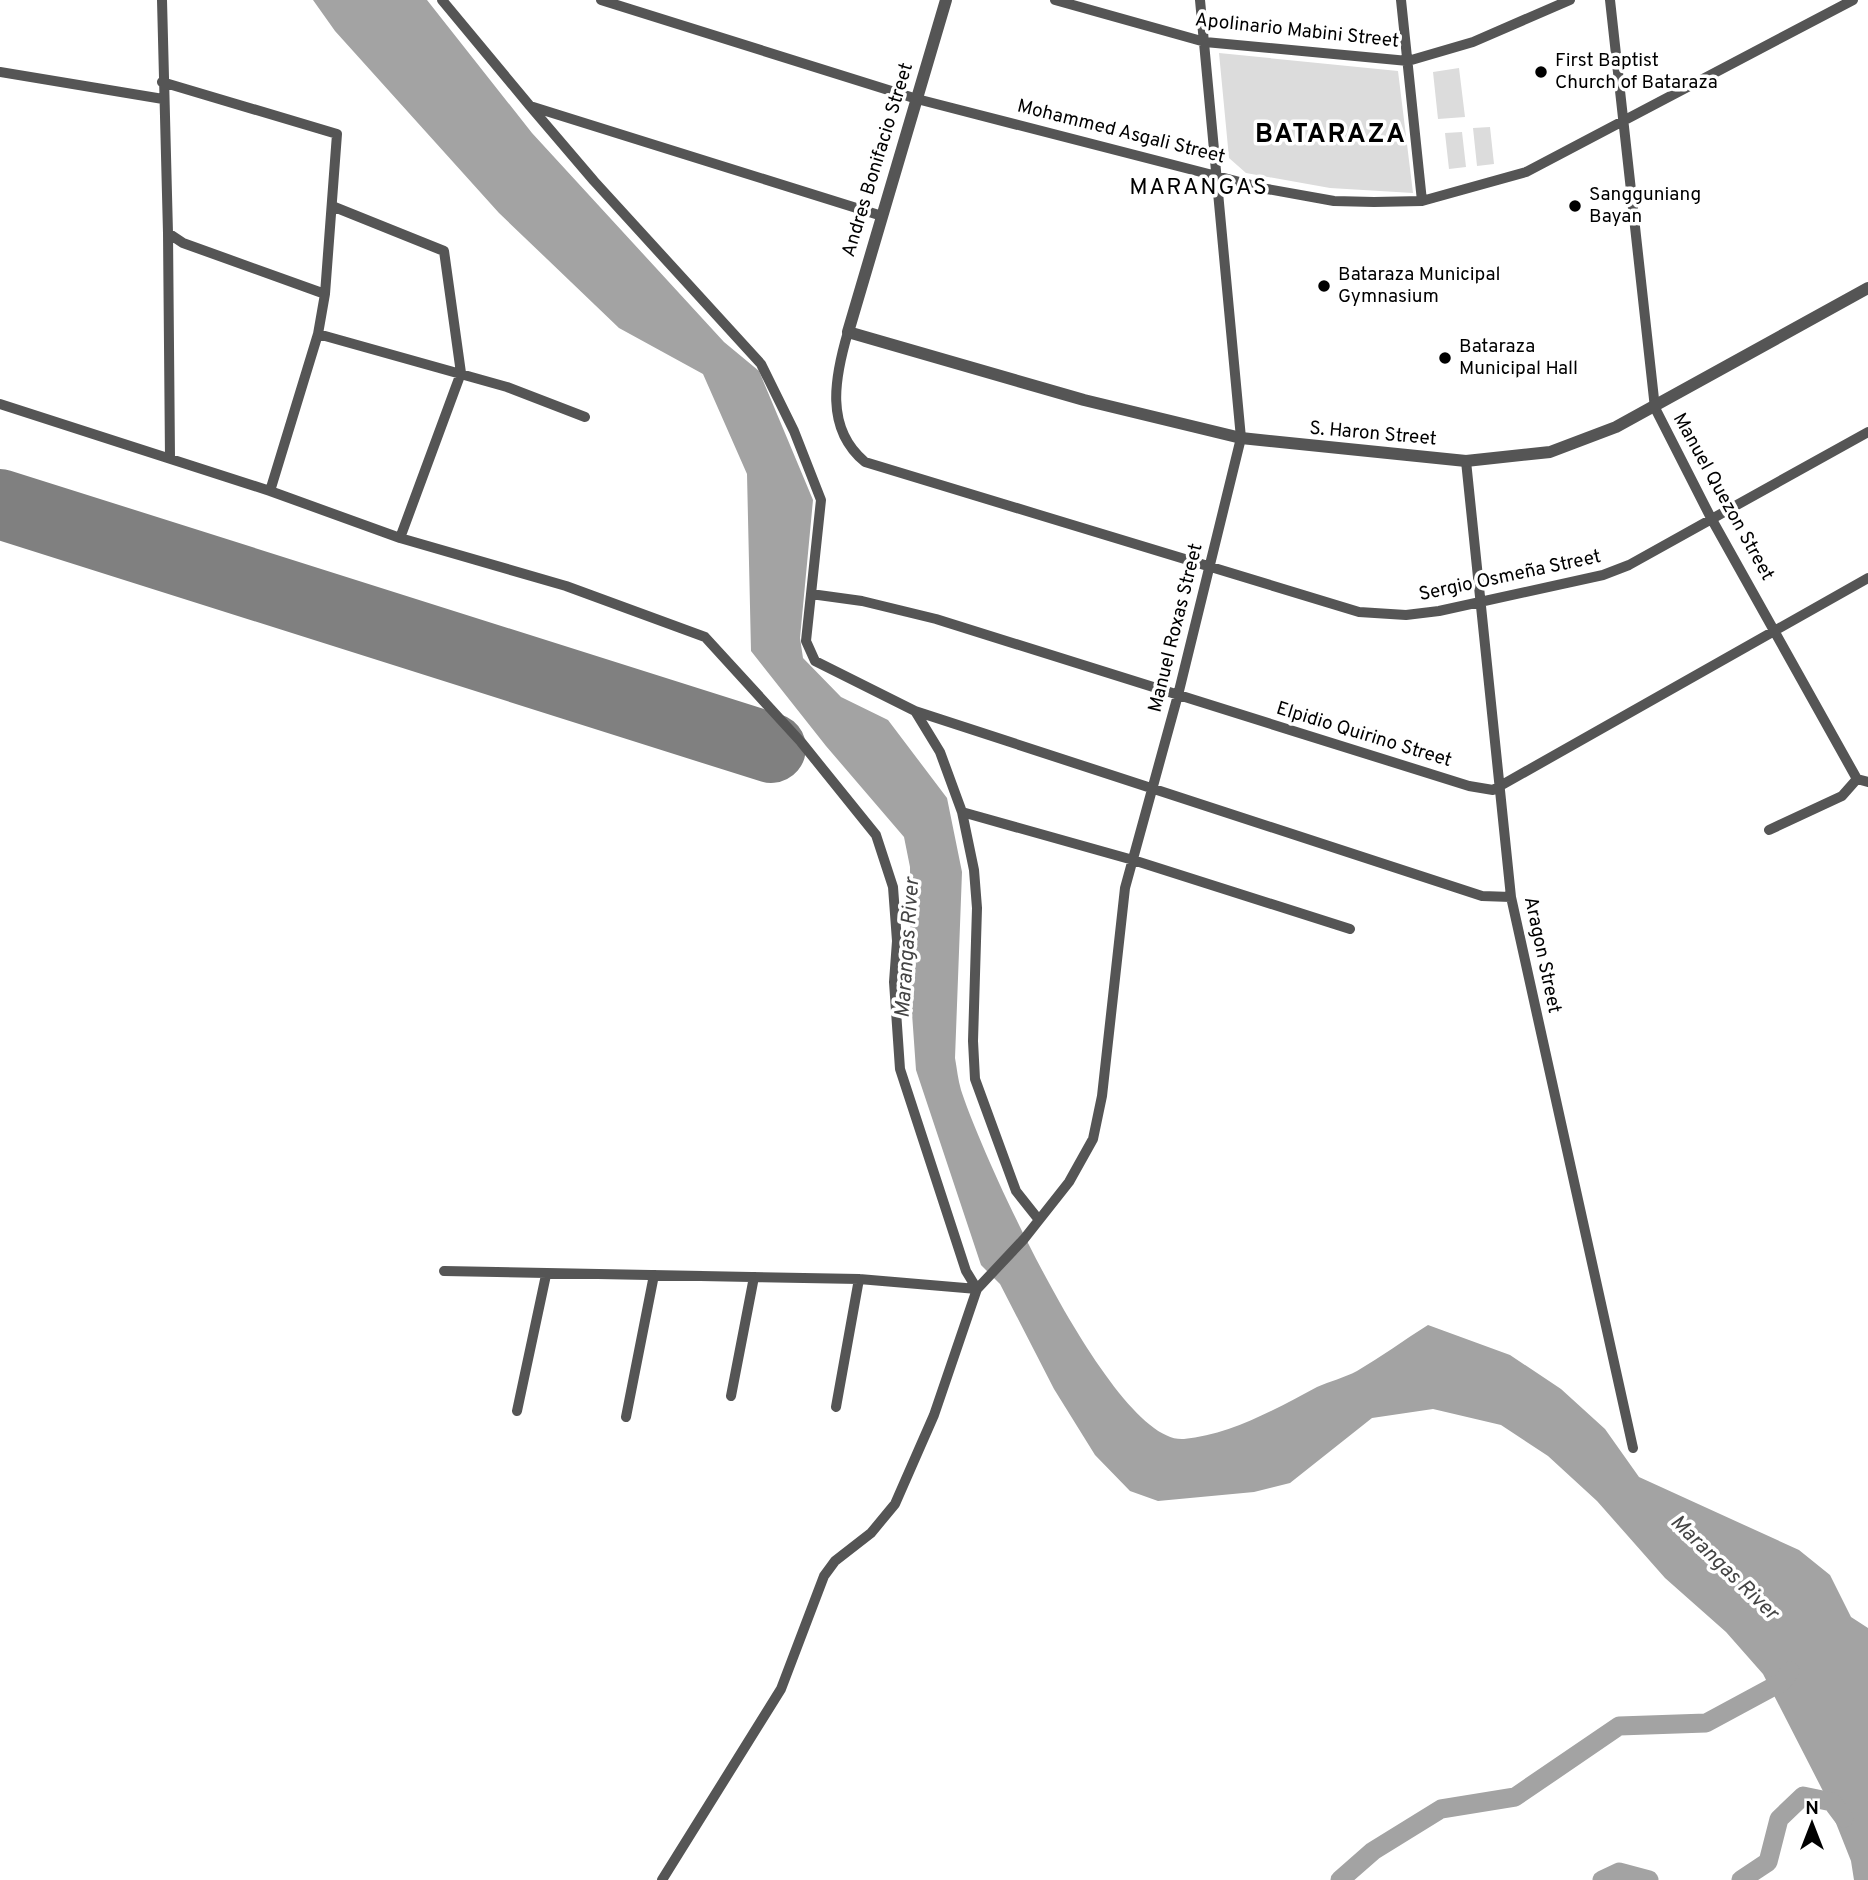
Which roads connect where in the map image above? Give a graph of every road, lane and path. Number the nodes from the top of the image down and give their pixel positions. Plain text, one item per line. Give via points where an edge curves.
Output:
1 (162, 0) edge
2 (442, 0) edge
3 (601, 0) edge
4 (946, 0) edge
5 (1055, 0) edge
6 (1200, 0) edge
7 (1401, 0) edge
8 (1570, 0) edge
9 (1610, 0) edge
10 (1853, 0) edge
11 (1205, 42) junction
12 (1408, 61) junction
13 (0, 72) edge
14 (162, 82) junction
15 (163, 99) junction
16 (917, 99) junction
17 (530, 106) junction
18 (1624, 122) junction
19 (1217, 174) junction
20 (1422, 201) junction
21 (332, 206) junction
22 (882, 216) junction
23 (168, 233) junction
24 (1868, 288) edge
25 (325, 294) junction
26 (848, 332) junction
27 (318, 334) junction
28 (461, 373) junction
29 (0, 404) edge
30 (1655, 408) junction
31 (585, 417) dead end
32 (1868, 432) edge
33 (1241, 438) junction
34 (170, 458) junction
35 (1466, 461) junction
36 (270, 491) junction
37 (1711, 518) junction
38 (400, 538) junction
39 (1211, 566) junction
40 (1868, 578) edge
41 (811, 594) junction
42 (1482, 603) junction
43 (1776, 628) junction
44 (1178, 695) junction
45 (915, 711) junction
46 (1857, 779) junction
47 (1868, 782) edge
48 (1152, 787) junction
49 (1500, 789) junction
50 (962, 812) junction
51 (1769, 830) dead end
52 (1133, 860) junction
53 (1511, 897) junction
54 (1350, 929) dead end
55 (1039, 1220) junction
56 (444, 1271) dead end
57 (546, 1275) junction
58 (654, 1275) junction
59 (754, 1277) junction
60 (859, 1279) junction
61 (977, 1289) junction
62 (731, 1396) dead end
63 (836, 1407) dead end
64 (517, 1411) dead end
65 (626, 1417) dead end
66 (1633, 1448) dead end
67 (662, 1880) edge

1 - 14 street
2 - 17 street
3 - 16 street, Mohammed Asgali Street
4 - 16 street, Andres Bonifacio Street
5 - 11 street, Apolinario Mabini Street
6 - 11 street, Manuel Roxas Street
7 - 12 street
8 - 12 street, Apolinario Mabini Street via 1473,42
9 - 18 street, Manuel Quezon Street
10 - 18 street, Mohammed Asgali Street
11 - 12 street, Apolinario Mabini Street
11 - 19 street, Manuel Roxas Street
12 - 20 street
13 - 15 street
14 - 15 street
14 - 21 street via 337,134
15 - 23 street
16 - 19 street, Mohammed Asgali Street
16 - 22 street, Andres Bonifacio Street
17 - 22 street
17 - 41 street via 761,365 821,500
18 - 20 street, Mohammed Asgali Street via 1526,172
18 - 30 street, Manuel Quezon Street
19 - 20 street, Mohammed Asgali Street via 1334,201
19 - 33 street, Manuel Roxas Street
21 - 25 street
21 - 28 street via 444,251
22 - 26 street, Andres Bonifacio Street
23 - 25 street via 183,243
23 - 34 street
24 - 30 street, S. Haron Street
25 - 27 street
26 - 33 street, S. Haron Street via 1084,400
26 - 39 street, Sergio Osmeña Street via 835,387 845,436 855,453 880,468
27 - 28 street
27 - 36 street
28 - 31 street
28 - 38 street
29 - 34 street
30 - 35 street, S. Haron Street via 1566,448
30 - 37 street, Manuel Quezon Street
32 - 37 street, Sergio Osmeña Street
33 - 35 street, S. Haron Street
33 - 39 street, Manuel Roxas Street
34 - 36 street
35 - 42 street, Aragon Street
36 - 38 street
37 - 42 street, Sergio Osmeña Street via 1603,575
37 - 43 street, Manuel Quezon Street
38 - 61 street via 566,586 705,637 801,742 876,835 893,887 900,1069 962,1259
39 - 42 street, Sergio Osmeña Street via 1359,612 1406,615
39 - 44 street, Manuel Roxas Street
40 - 43 street
41 - 44 street, Elpidio Quirino Street via 936,619
41 - 45 street via 806,641 815,661
42 - 49 street, Aragon Street
43 - 46 street, Manuel Quezon Street
43 - 49 street
44 - 48 street, Manuel Roxas Street
44 - 49 street, Elpidio Quirino Street via 1469,786
45 - 48 street
45 - 50 street via 940,752
46 - 47 street
46 - 51 street via 1842,796
48 - 52 street, Manuel Roxas Street
48 - 53 street via 1482,896
49 - 53 street, Aragon Street
50 - 52 street
50 - 55 street via 974,870 976,908 975,1079 1016,1191
52 - 54 street
52 - 55 street, Manuel Roxas Street via 1123,905 1093,1139 1069,1182
53 - 66 street, Aragon Street
55 - 61 street, Manuel Roxas Street
56 - 57 street
57 - 58 street
57 - 64 street
58 - 59 street
58 - 65 street
59 - 60 street
59 - 62 street
60 - 61 street
60 - 63 street
61 - 67 street via 934,1415 895,1504 872,1533 824,1576 781,1689

